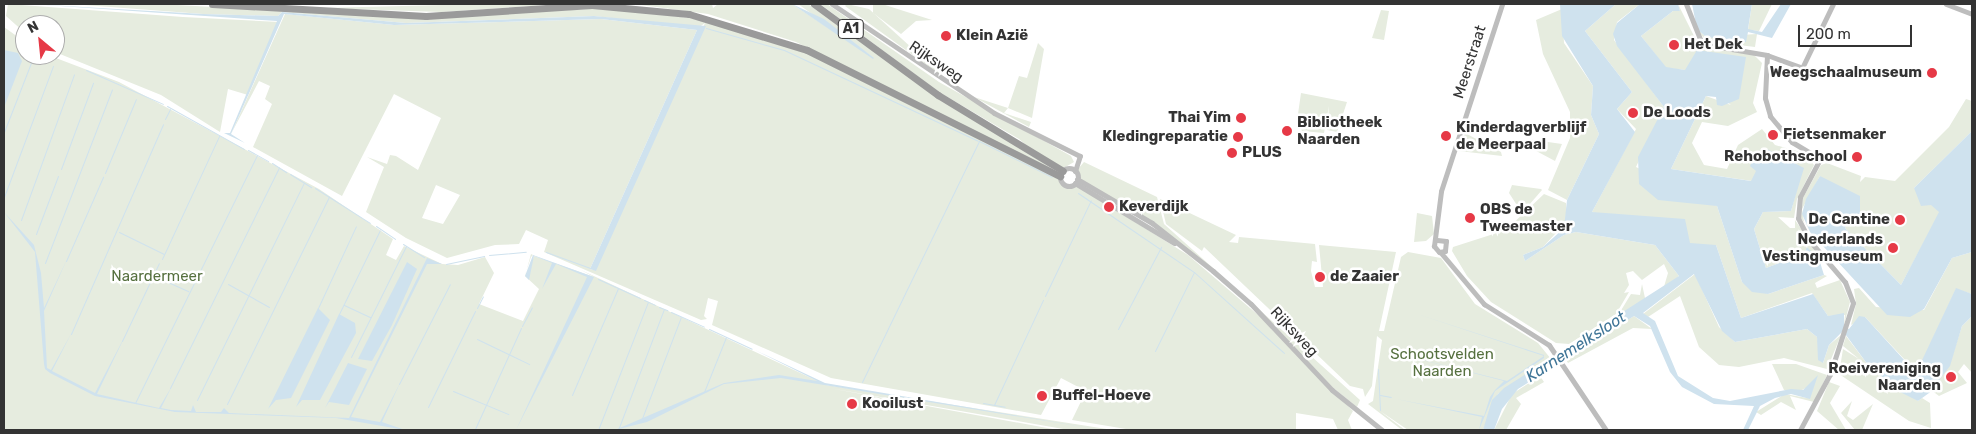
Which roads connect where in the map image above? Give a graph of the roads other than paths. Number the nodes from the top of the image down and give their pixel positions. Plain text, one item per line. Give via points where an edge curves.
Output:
1 (212, 4) edge
2 (814, 4) edge
3 (832, 4) edge
4 (1502, 4) edge
5 (1686, 4) edge
6 (1833, 4) edge
7 (1946, 4) edge
8 (1972, 14) edge
9 (1767, 56) junction
10 (1067, 172) junction
11 (1076, 181) junction
12 (1444, 185) junction
13 (1437, 240) junction
14 (1445, 240) junction
15 (1447, 249) junction
16 (1441, 252) junction
17 (1452, 264) junction
18 (1382, 430) edge
19 (1606, 430) edge
20 (1800, 430) edge

1 - 10 highway, A1 via 426,16 592,6 688,14 807,50
2 - 10 highway, A1 via 938,95
3 - 10 street, Rijksweg via 946,84 1080,156
4 - 12 street, Meerstraat
5 - 9 street via 1702,44 1757,51
6 - 9 street via 1802,68
7 - 8 street
9 - 20 street via 1770,116 1792,142 1820,159 1800,197 1798,218 1804,233 1852,293 1846,330 1830,374
10 - 11 street
10 - 11 street, Rijksweg via 1066,186
11 - 18 street, Rijksweg via 1187,251 1251,304 1332,390
12 - 13 street, Meerstraat
12 - 14 street, Meerstraat
13 - 14 street
13 - 16 street via 1435,249
14 - 15 street, Meerstraat
15 - 16 street
15 - 17 street, Meerstraat
16 - 17 street
17 - 19 street via 1484,304 1542,339 1556,353

